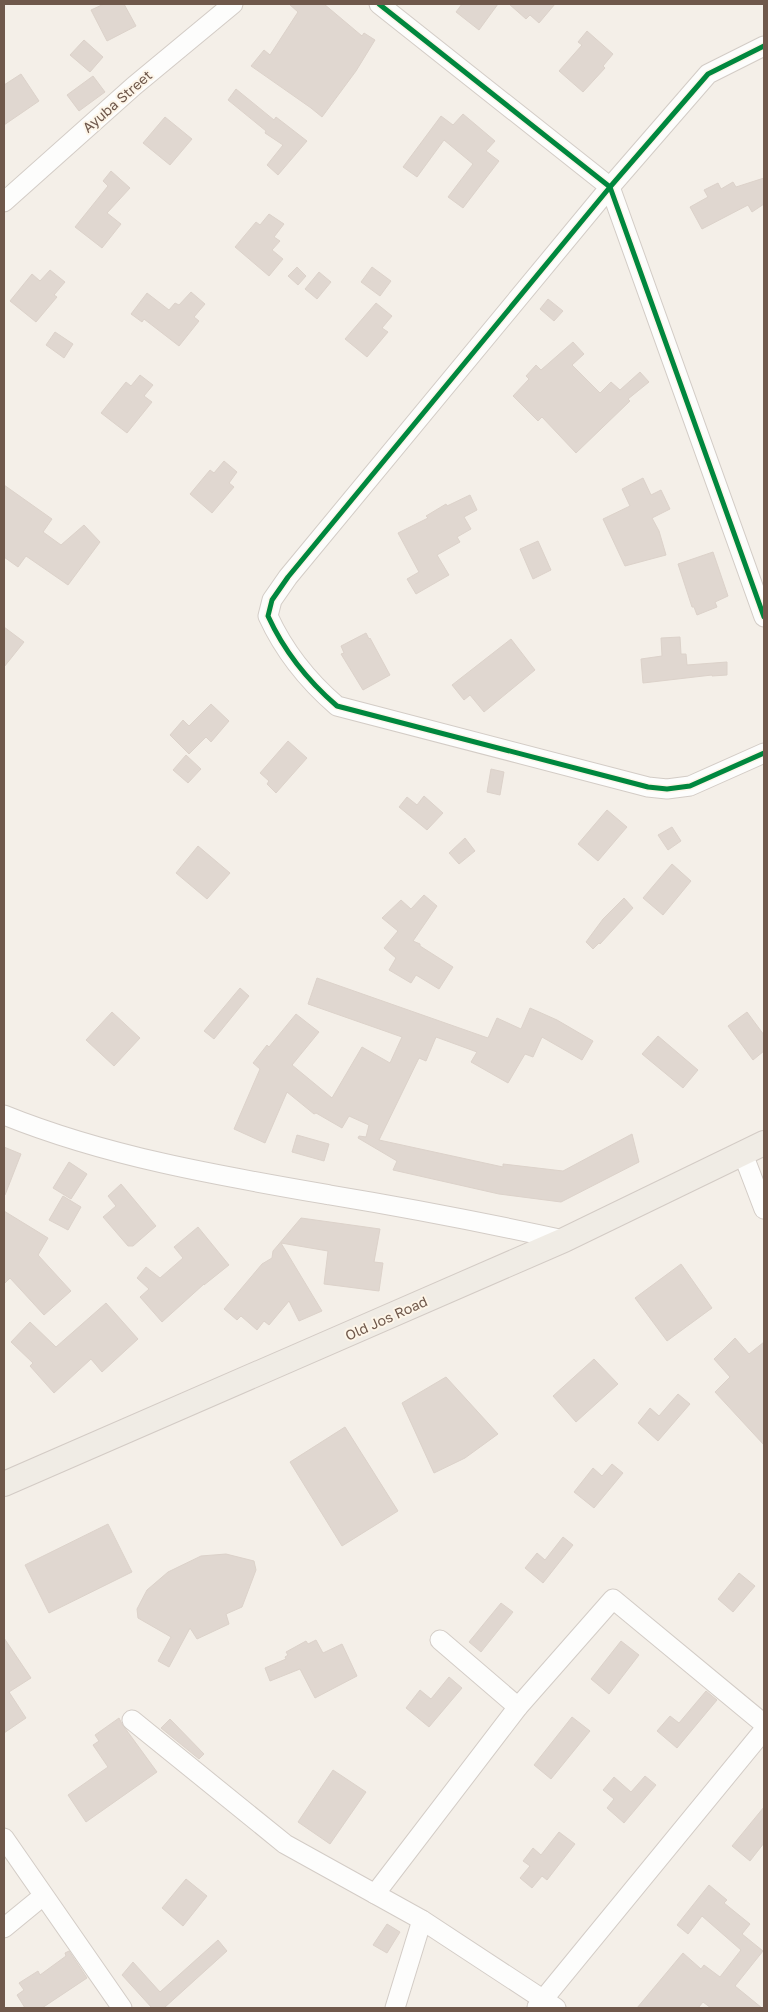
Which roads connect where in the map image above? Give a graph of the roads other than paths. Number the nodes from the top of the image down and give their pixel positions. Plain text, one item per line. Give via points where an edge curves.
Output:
1 (233, 4) edge
2 (379, 4) edge
3 (764, 46) edge
4 (610, 187) junction
5 (4, 202) edge
6 (764, 618) edge
7 (764, 753) edge
8 (4, 1115) edge
9 (764, 1143) edge
10 (743, 1154) junction
11 (764, 1208) edge
12 (564, 1240) junction
13 (4, 1484) edge
14 (440, 1640) dead end
15 (518, 1707) junction
16 (132, 1720) dead end
17 (764, 1724) edge
18 (764, 1730) edge
19 (4, 1838) edge
20 (375, 1894) junction
21 (43, 1896) junction
22 (422, 1920) junction
23 (4, 1928) edge
24 (546, 2005) edge
25 (122, 2008) edge
26 (395, 2008) edge

1 - 5 street, Ayuba Street via 134,86
2 - 4 street
3 - 4 street via 708,74
4 - 6 street
4 - 7 street via 288,577 272,600 268,616 305,675 337,706 648,787 690,786
8 - 12 street via 100,1148 156,1161 237,1179 464,1218
9 - 10 main road, Old Jos Road
10 - 11 street
10 - 12 main road, Old Jos Road
12 - 13 main road, Old Jos Road
14 - 15 street
15 - 17 street via 613,1599
15 - 20 street
16 - 20 street via 285,1844
18 - 24 street
19 - 21 street
20 - 22 street
21 - 23 street
21 - 25 street
22 - 24 street
22 - 26 street

